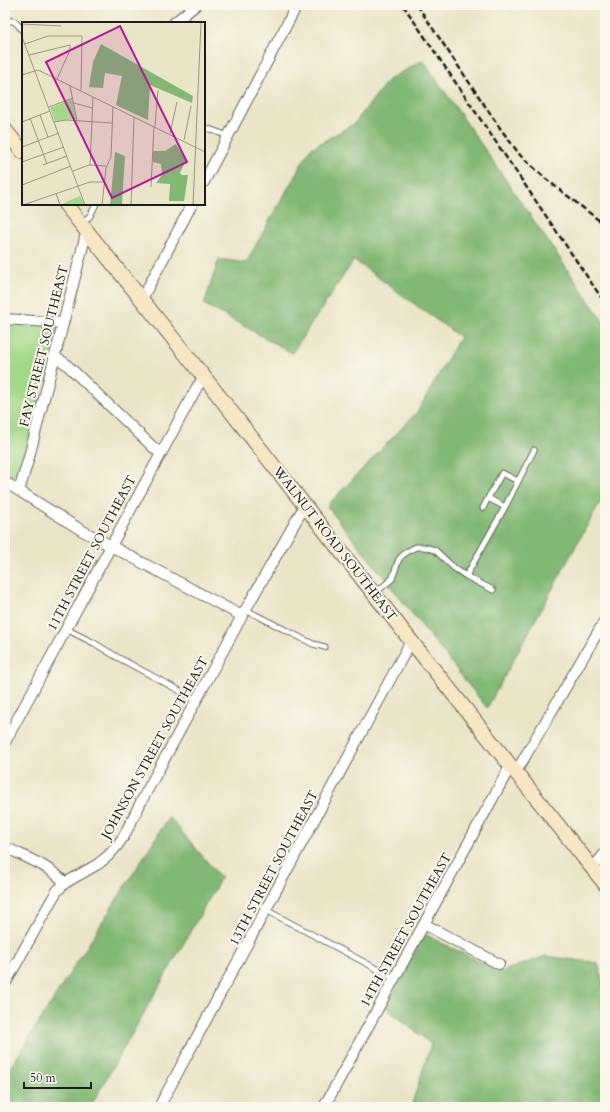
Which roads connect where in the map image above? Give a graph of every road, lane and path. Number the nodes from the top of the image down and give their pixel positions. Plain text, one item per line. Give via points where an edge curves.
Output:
1 (196, 5) edge
2 (297, 5) edge
3 (175, 22) edge
4 (5, 23) edge
5 (22, 30) edge
6 (205, 127) edge
7 (5, 130) edge
8 (228, 136) junction
9 (21, 147) edge
10 (205, 180) edge
11 (66, 205) edge
12 (96, 205) edge
13 (191, 205) edge
14 (84, 227) junction
15 (142, 299) junction
16 (5, 319) edge
17 (63, 323) junction
18 (54, 356) junction
19 (204, 377) junction
20 (534, 450) dead end
21 (161, 453) junction
22 (518, 481) junction
23 (5, 482) edge
24 (20, 491) junction
25 (488, 498) junction
26 (305, 505) junction
27 (505, 507) junction
28 (483, 508) dead end
29 (111, 546) junction
30 (466, 576) junction
31 (493, 590) dead end
32 (374, 594) junction
33 (244, 613) junction
34 (605, 620) edge
35 (66, 629) junction
36 (411, 641) junction
37 (325, 647) dead end
38 (197, 700) junction
39 (5, 742) edge
40 (513, 769) junction
41 (5, 847) edge
42 (605, 853) edge
43 (593, 868) junction
44 (65, 883) junction
45 (605, 884) edge
46 (266, 910) junction
47 (424, 924) junction
48 (499, 964) dead end
49 (394, 978) junction
50 (6, 981) edge
51 (159, 1107) edge
52 (324, 1107) edge

1 - 3 street
2 - 8 street
4 - 5 lane via 13,21
6 - 8 lane
7 - 9 main road
8 - 10 street
11 - 14 main road, WALNUT ROAD SOUTHEAST
12 - 14 lane
13 - 15 street
14 - 15 main road, WALNUT ROAD SOUTHEAST
14 - 17 street, FAY STREET SOUTHEAST
15 - 19 main road, WALNUT ROAD SOUTHEAST
16 - 17 street
17 - 18 street, FAY STREET SOUTHEAST
18 - 21 street via 65,363
18 - 24 street, FAY STREET SOUTHEAST
19 - 21 street, 11TH STREET SOUTHEAST
19 - 26 main road, WALNUT ROAD SOUTHEAST
20 - 22 lane
21 - 29 street, 11TH STREET SOUTHEAST
22 - 25 lane via 502,473
22 - 27 lane
23 - 24 street
24 - 29 street
25 - 27 lane
25 - 28 lane
26 - 32 main road, WALNUT ROAD SOUTHEAST
26 - 33 street, JOHNSON STREET SOUTHEAST
27 - 30 lane
29 - 33 street
29 - 35 street, 11TH STREET SOUTHEAST
30 - 31 lane
30 - 32 lane via 435,550 416,547 399,559 392,580
32 - 36 main road, WALNUT ROAD SOUTHEAST
33 - 37 lane
33 - 38 street, JOHNSON STREET SOUTHEAST
34 - 40 street, 14TH STREET SOUTHEAST
35 - 38 lane
35 - 39 street, 11TH STREET SOUTHEAST
36 - 40 main road, WALNUT ROAD SOUTHEAST
36 - 46 street, 13TH STREET SOUTHEAST
38 - 44 street, JOHNSON STREET SOUTHEAST via 117,846 98,864
40 - 43 main road, WALNUT ROAD SOUTHEAST
40 - 47 street, 14TH STREET SOUTHEAST
41 - 44 street via 52,871
42 - 43 street
43 - 45 main road, WALNUT ROAD SOUTHEAST
44 - 50 street, JOHNSON STREET SOUTHEAST via 57,891
46 - 49 lane
46 - 51 street, 13TH STREET SOUTHEAST
47 - 48 street
47 - 49 street, 14TH STREET SOUTHEAST
49 - 52 street, 14TH STREET SOUTHEAST

